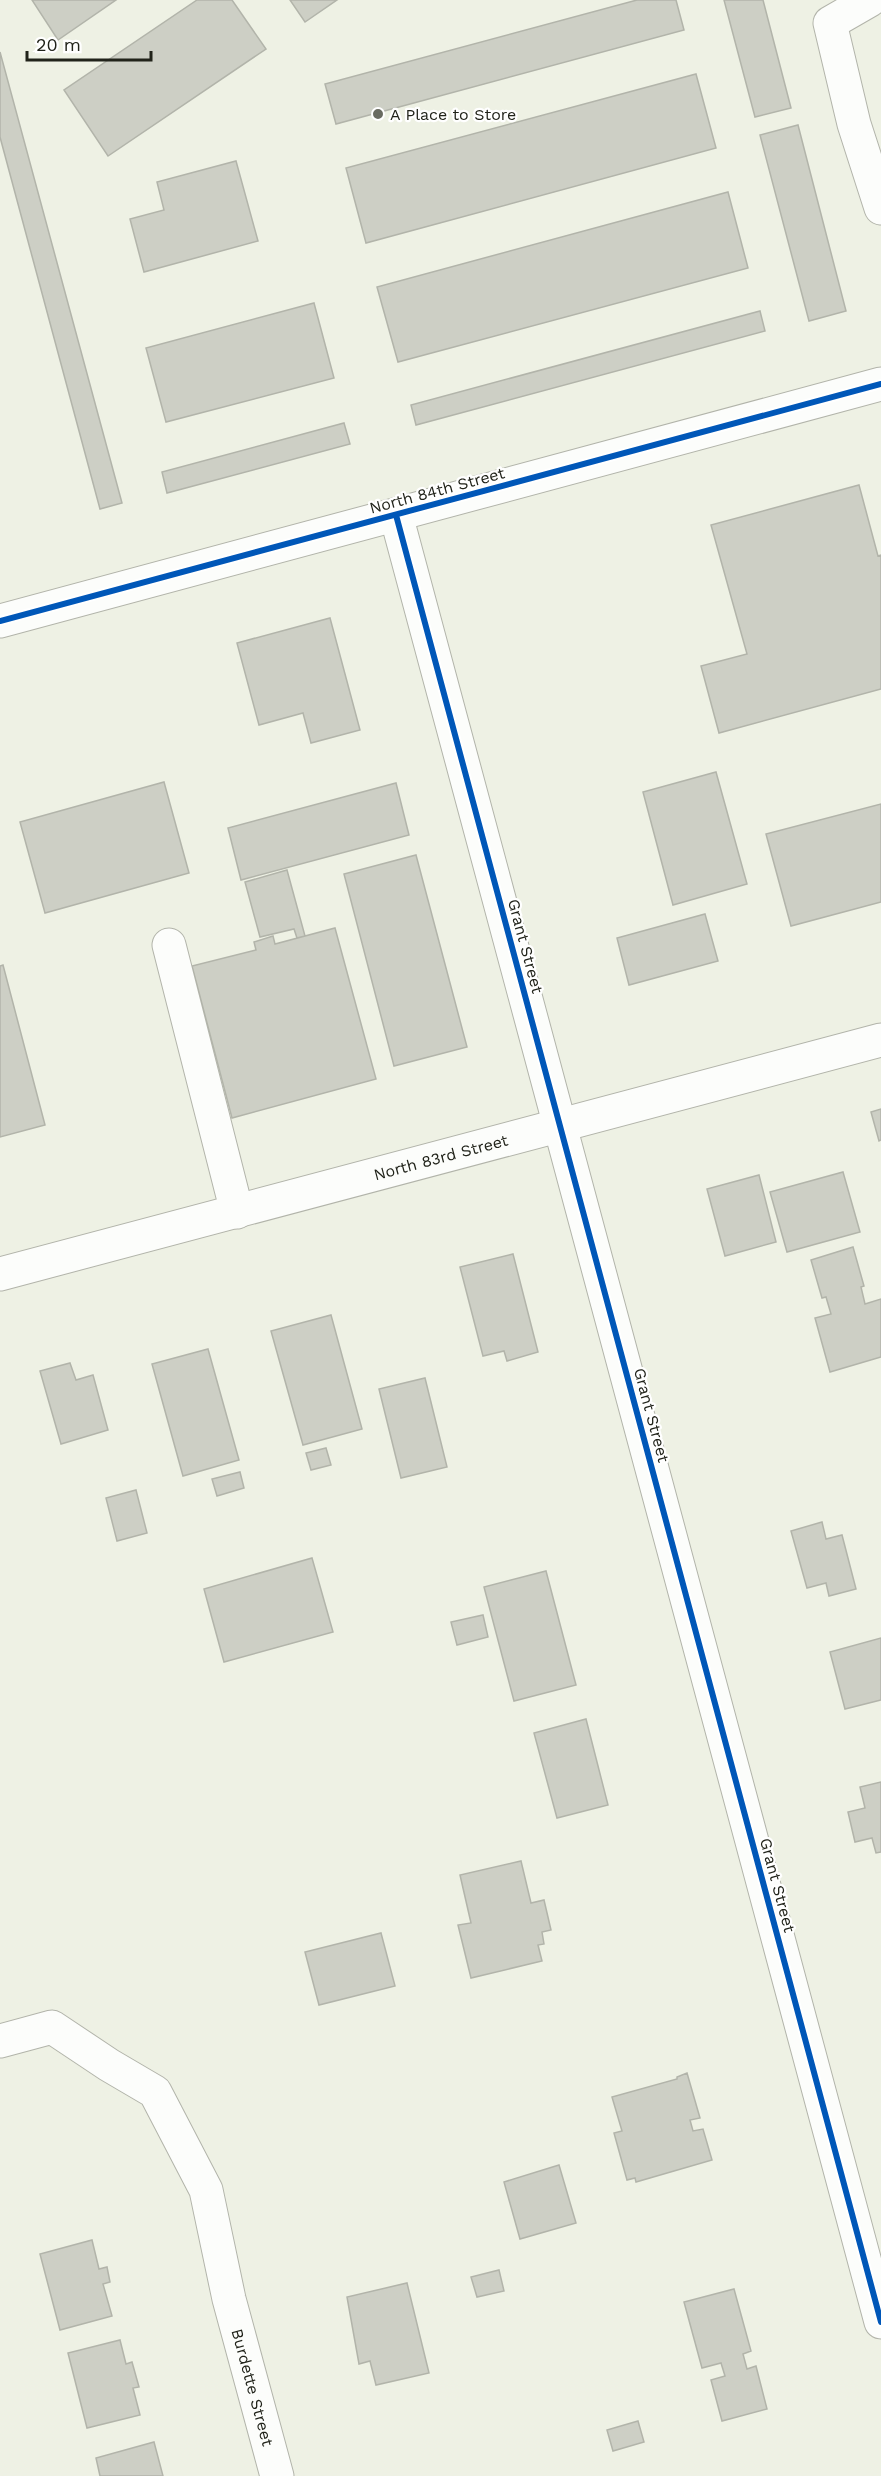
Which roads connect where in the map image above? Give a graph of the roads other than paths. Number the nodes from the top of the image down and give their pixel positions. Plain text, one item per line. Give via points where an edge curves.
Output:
1 (870, 0) edge
2 (881, 208) edge
3 (881, 384) edge
4 (396, 515) junction
5 (0, 621) edge
6 (169, 945) dead end
7 (881, 1040) edge
8 (561, 1126) junction
9 (237, 1212) junction
10 (0, 1274) edge
11 (0, 2041) edge
12 (881, 2322) edge
13 (277, 2476) edge

1 - 2 street via 830,23 854,124
3 - 4 street, North 84th Street
4 - 5 street, North 84th Street
4 - 8 street, Grant Street
6 - 9 street
7 - 8 street, North 83rd Street
8 - 9 street, North 83rd Street
8 - 12 street, Grant Street
9 - 10 street, North 83rd Street
11 - 13 street, Burdette Street via 52,2027 155,2092 206,2190 229,2300

